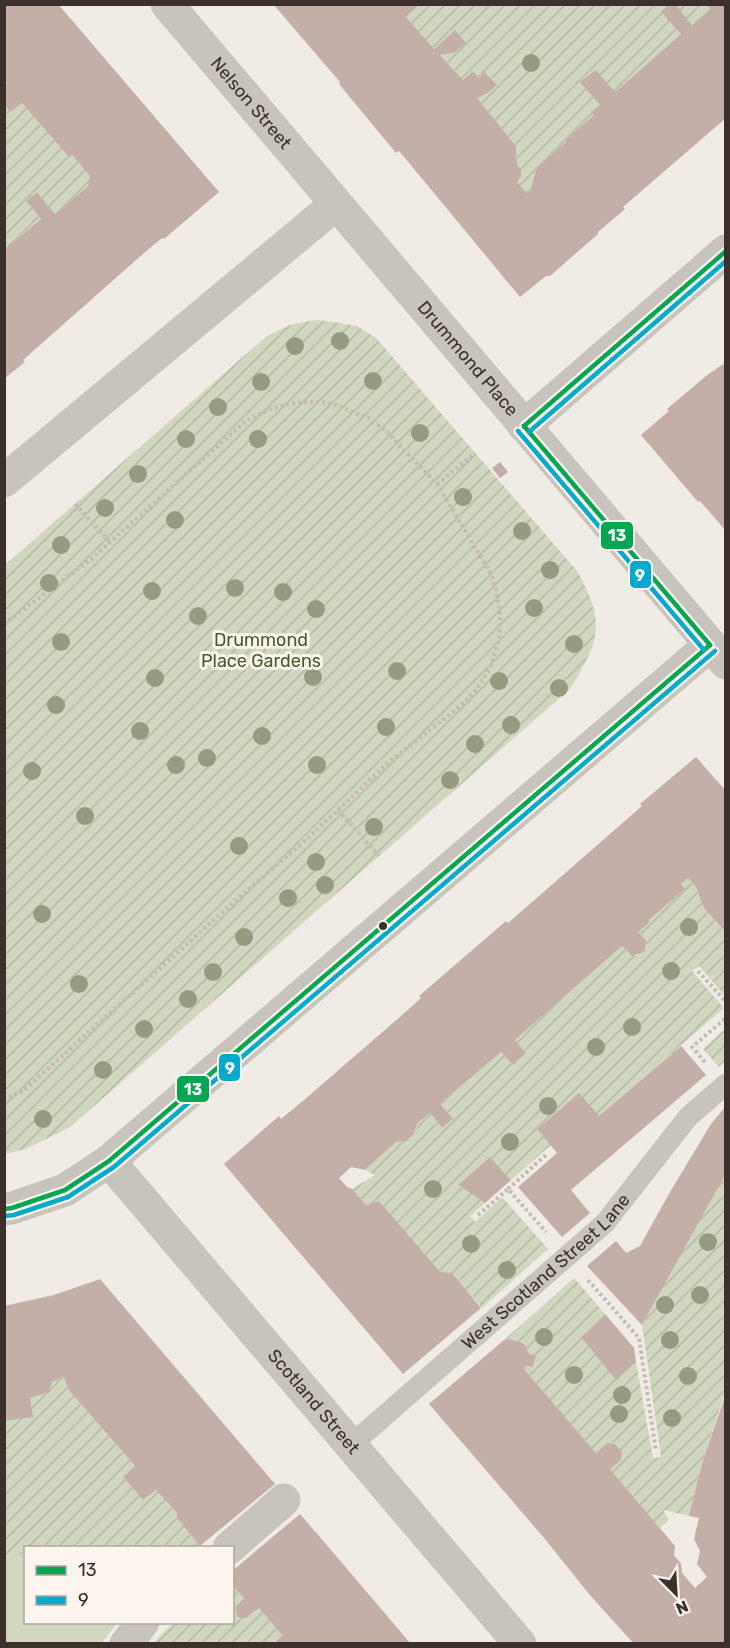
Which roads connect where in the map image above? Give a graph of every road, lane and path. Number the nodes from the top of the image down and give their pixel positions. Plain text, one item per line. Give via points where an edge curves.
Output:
1 (167, 4) edge
2 (336, 204) junction
3 (726, 251) edge
4 (524, 426) junction
5 (475, 453) dead end
6 (4, 481) edge
7 (437, 484) junction
8 (75, 504) dead end
9 (110, 542) junction
10 (4, 624) edge
11 (718, 654) edge
12 (338, 810) junction
13 (379, 856) dead end
14 (698, 971) dead end
15 (726, 1002) edge
16 (726, 1018) edge
17 (725, 1085) edge
18 (4, 1099) edge
19 (548, 1153) dead end
20 (109, 1161) junction
21 (508, 1189) junction
22 (4, 1209) edge
23 (478, 1215) dead end
24 (567, 1256) junction
25 (351, 1445) junction
26 (656, 1451) dead end
27 (284, 1500) dead end
28 (232, 1546) edge
29 (143, 1624) edge
30 (126, 1644) edge
31 (520, 1644) edge

1 - 2 street, Nelson Street
2 - 4 street, Drummond Place
2 - 6 street
3 - 4 street
4 - 11 street, Drummond Place
5 - 7 path
7 - 9 path via 370,419 323,402 287,404 247,420
7 - 12 path via 490,574 500,614 499,640 490,668 474,693 389,762
8 - 9 path
9 - 10 path
11 - 20 street, Drummond Place
12 - 13 path
12 - 18 path via 23,1092
14 - 15 path
16 - 17 path via 692,1047
17 - 24 lane, West Scotland Street Lane via 688,1117 605,1222
19 - 21 path
20 - 22 street, Drummond Place via 65,1190
20 - 25 street, Scotland Street
21 - 23 path
21 - 24 path
24 - 25 lane, West Scotland Street Lane
24 - 26 path via 639,1338
25 - 31 street, Scotland Street
27 - 28 street
29 - 30 street

